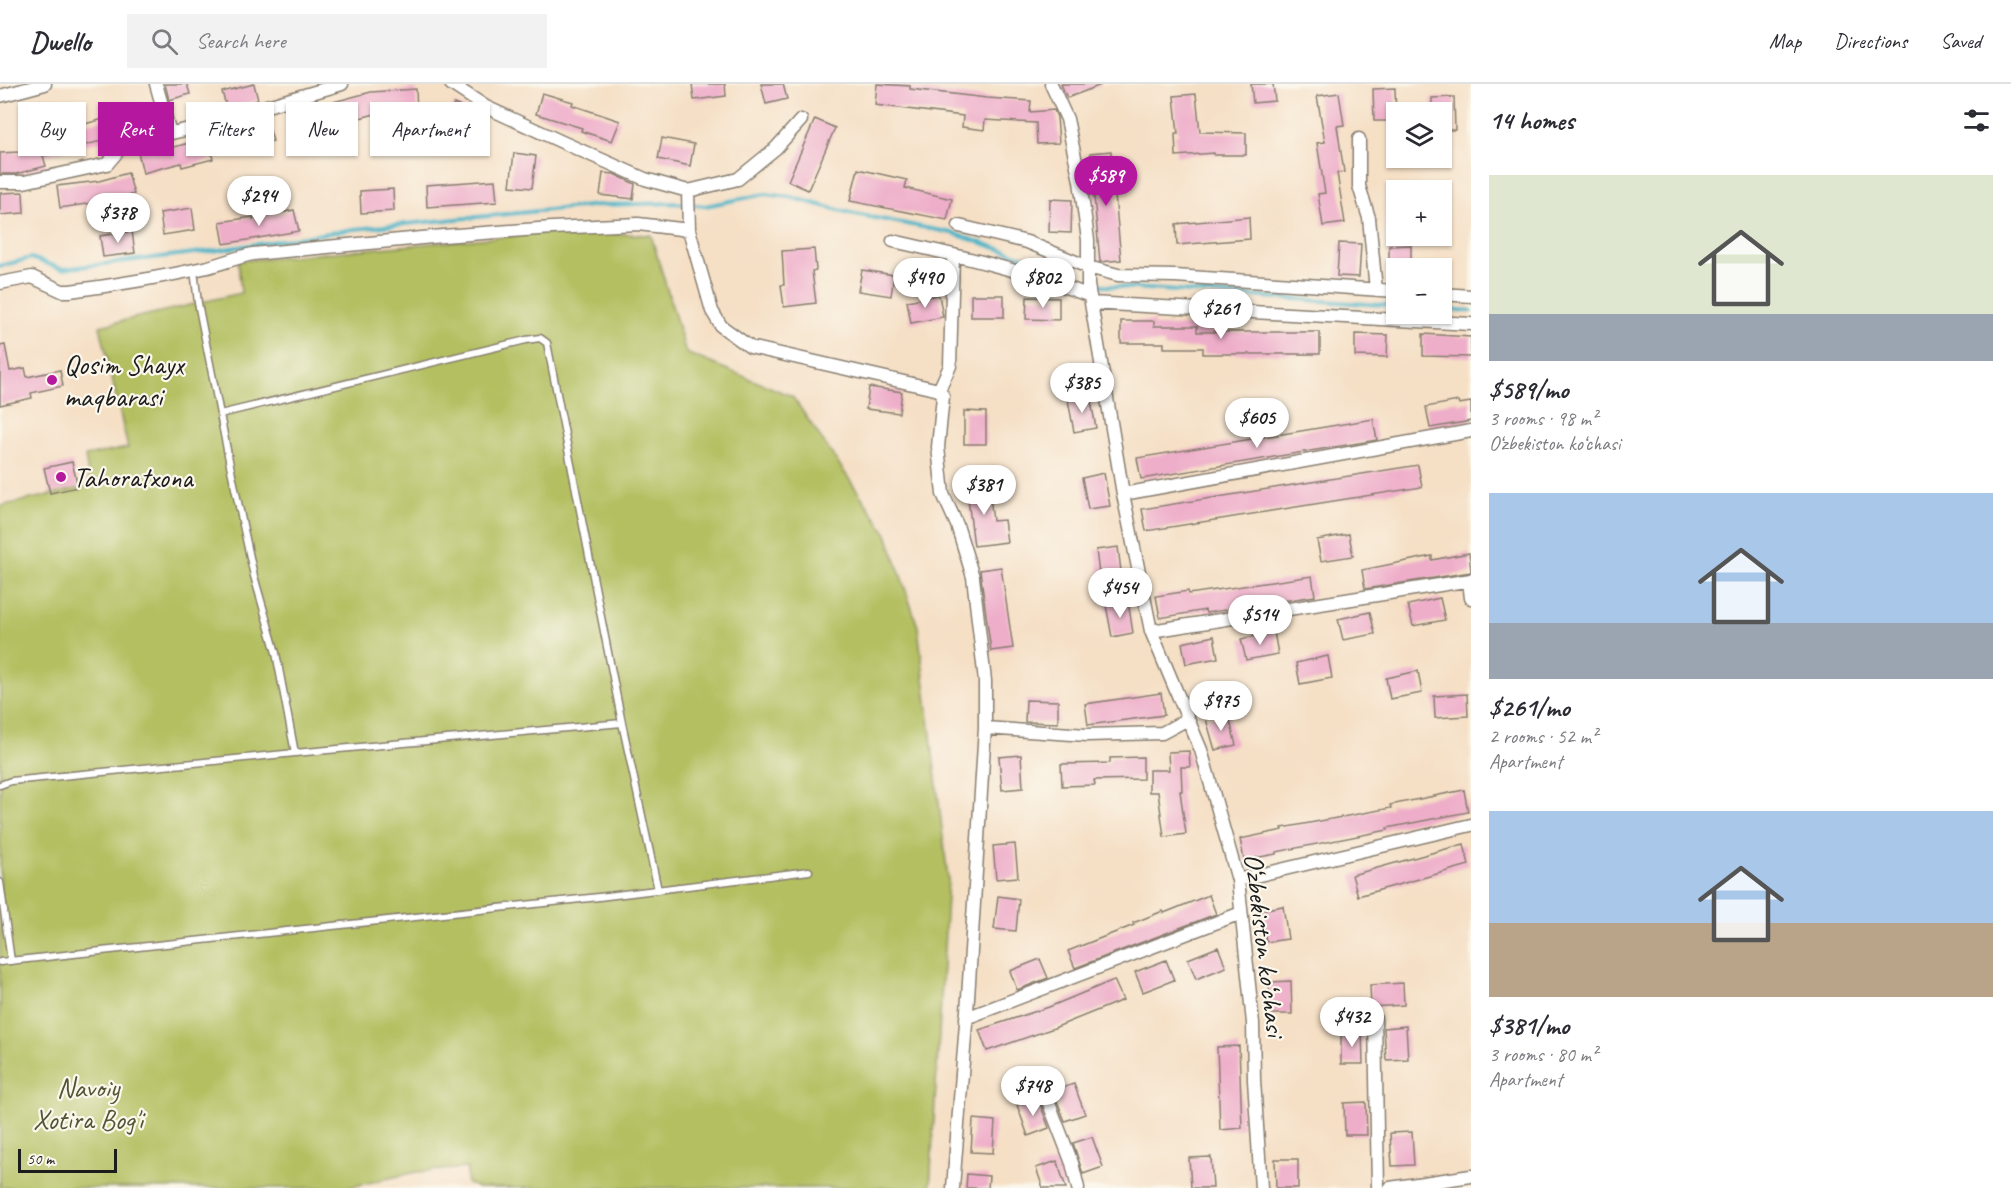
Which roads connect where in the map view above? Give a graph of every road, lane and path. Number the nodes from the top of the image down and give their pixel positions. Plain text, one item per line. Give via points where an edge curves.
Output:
1 (45, 84) edge
2 (156, 84) edge
3 (342, 84) edge
4 (451, 84) edge
5 (1051, 84) edge
6 (463, 88) edge
7 (0, 96) edge
8 (161, 102) edge
9 (801, 120) dead end
10 (174, 132) edge
11 (1359, 140) dead end
12 (114, 156) edge
13 (0, 182) edge
14 (688, 191) junction
15 (958, 226) dead end
16 (689, 230) junction
17 (893, 241) dead end
18 (953, 255) junction
19 (1088, 267) junction
20 (194, 270) junction
21 (0, 283) edge
22 (1376, 290) junction
23 (1386, 290) edge
24 (1452, 295) edge
25 (1471, 296) edge
26 (1090, 300) junction
27 (1471, 324) edge
28 (939, 390) junction
29 (220, 414) junction
30 (1471, 431) edge
31 (1123, 494) junction
32 (1470, 581) edge
33 (1471, 598) edge
34 (1151, 631) junction
35 (1188, 719) junction
36 (622, 723) junction
37 (985, 728) junction
38 (295, 753) junction
39 (0, 785) edge
40 (1471, 825) edge
41 (809, 871) dead end
42 (1238, 880) junction
43 (0, 882) edge
44 (658, 890) junction
45 (1241, 913) junction
46 (11, 961) junction
47 (0, 962) edge
48 (966, 1018) junction
49 (1375, 1019) dead end
50 (1043, 1088) dead end
51 (1471, 1176) edge
52 (953, 1188) edge
53 (1078, 1188) edge
54 (1261, 1188) edge
55 (1378, 1188) edge
56 (1390, 1188) edge

1 - 7 street
2 - 8 street
3 - 10 street
4 - 6 street
5 - 19 street, O‘zbekiston ko‘chasi via 1067,119 1080,181
6 - 14 street via 486,107 635,175
9 - 14 street via 776,148 738,179
11 - 22 street via 1359,186 1369,218
12 - 13 street via 107,164 24,182
14 - 16 street
15 - 19 street via 1027,243
16 - 20 street via 638,224 454,235 253,254
16 - 28 street via 712,311 721,326 742,342
17 - 18 street
18 - 26 street via 1048,280
18 - 28 street via 950,366
19 - 22 street via 1118,275
19 - 26 street, O‘zbekiston ko‘chasi
20 - 21 street via 70,291 32,277
20 - 29 lane
22 - 23 street
24 - 25 street
26 - 27 street
26 - 31 street, O‘zbekiston ko‘chasi
28 - 37 street via 942,396 938,447 943,494 973,577 985,681
29 - 36 lane via 526,340 540,338 547,343
29 - 38 lane via 254,576 276,653
30 - 31 street
31 - 34 street, O‘zbekiston ko‘chasi
32 - 33 street
32 - 34 street
34 - 35 street, O‘zbekiston ko‘chasi
35 - 37 street via 1162,733 1087,735
35 - 42 street, O‘zbekiston ko‘chasi via 1201,750
36 - 38 lane
36 - 44 lane
37 - 48 street
38 - 39 lane
40 - 42 street
41 - 44 lane
42 - 45 street, O‘zbekiston ko‘chasi
43 - 46 lane
44 - 46 lane
45 - 48 street
45 - 54 street, O‘zbekiston ko‘chasi via 1253,1023
46 - 47 lane
48 - 52 street
49 - 55 street
50 - 53 street
51 - 56 street

